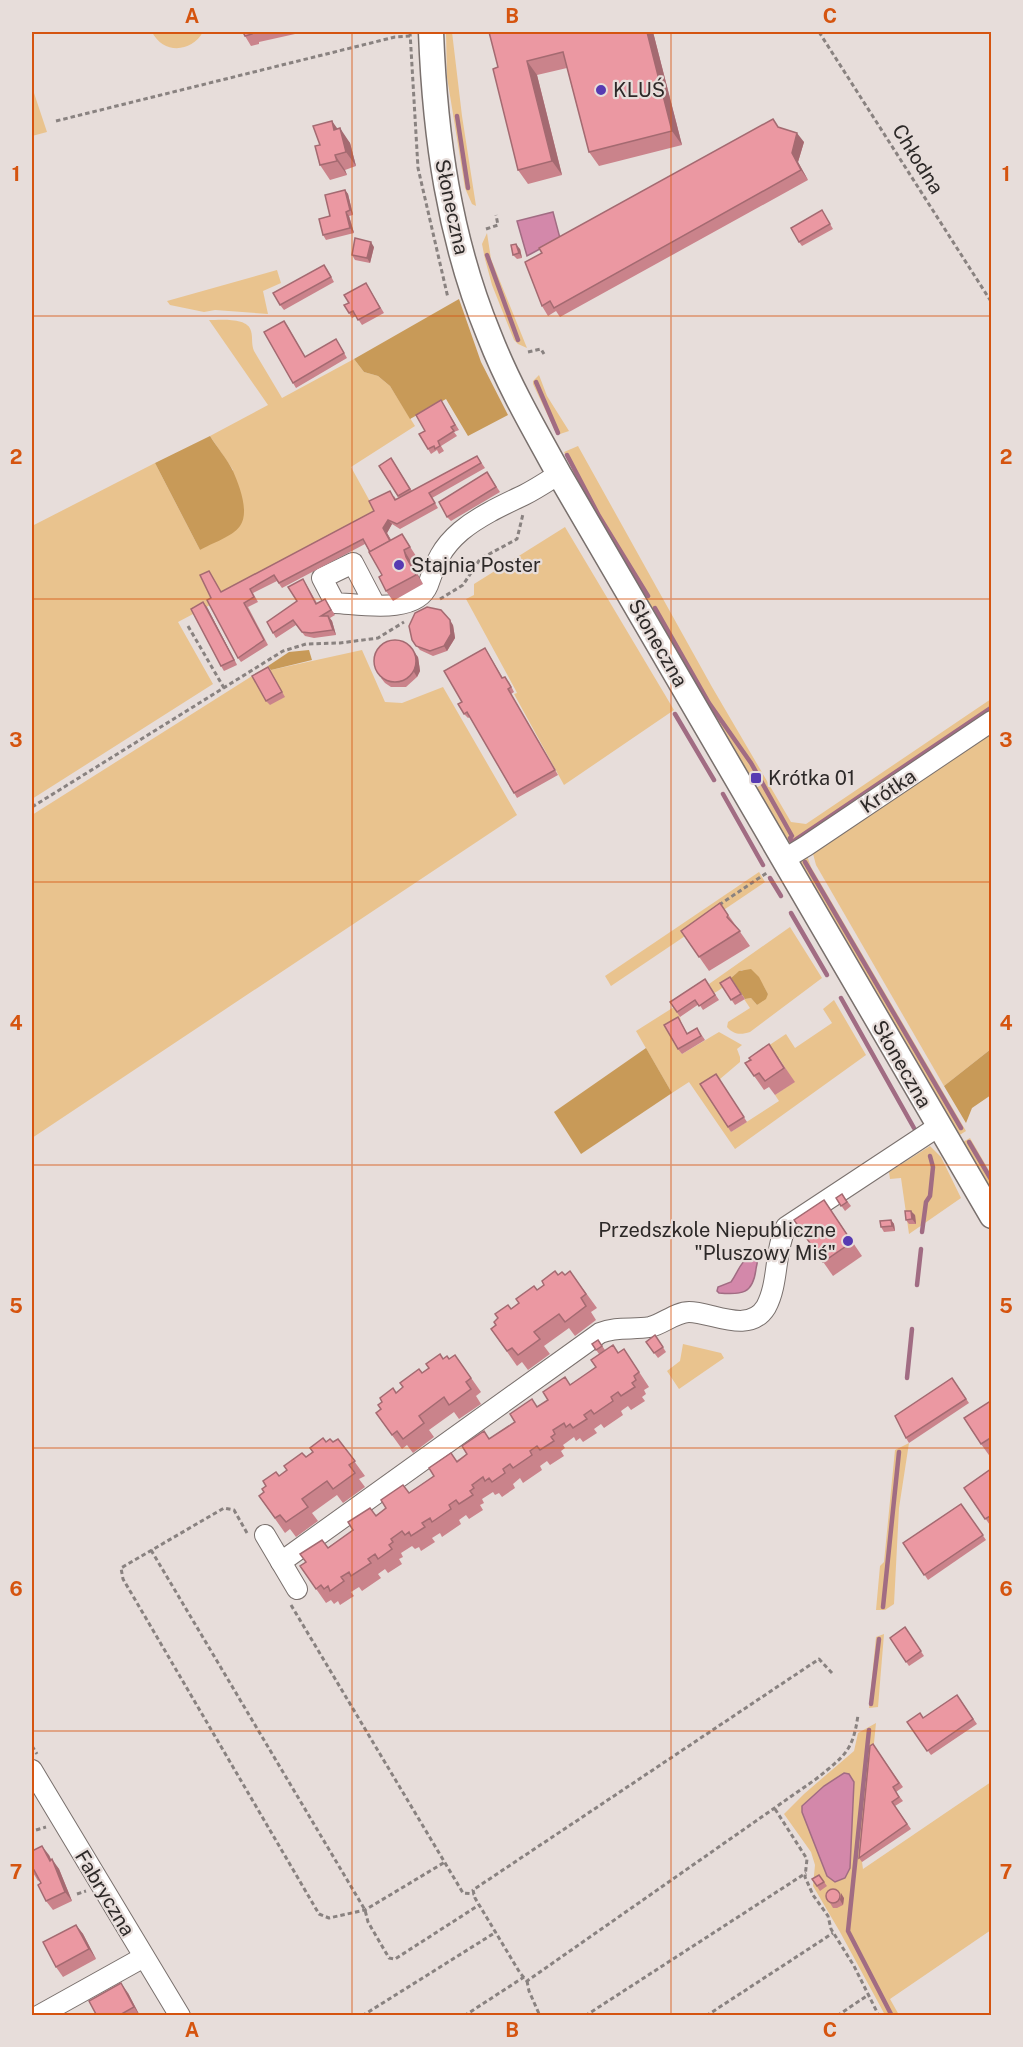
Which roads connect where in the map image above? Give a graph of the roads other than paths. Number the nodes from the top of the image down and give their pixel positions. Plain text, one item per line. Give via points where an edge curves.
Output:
1 (420, 34) edge
2 (560, 474) junction
3 (375, 605) dead end
4 (992, 721) edge
5 (779, 864) junction
6 (939, 1126) junction
7 (992, 1216) edge
8 (258, 1538) road end
9 (281, 1562) junction
10 (292, 1595) road end
11 (32, 1770) edge
12 (144, 1957) junction
13 (38, 2016) edge
14 (180, 2016) edge

1 - 2 main road, Słoneczna via 451,212 466,270 506,375
2 - 3 street via 448,542 423,593 400,604
2 - 5 main road, Słoneczna
4 - 5 street, Krótka
5 - 6 main road, Słoneczna
6 - 7 main road, Słoneczna
6 - 9 street via 786,1227 780,1239 771,1293 757,1316 738,1321 687,1312 652,1326 616,1328 600,1334
8 - 9 street
9 - 10 street
11 - 12 street, Fabryczna
12 - 13 street
12 - 14 street, Fabryczna

